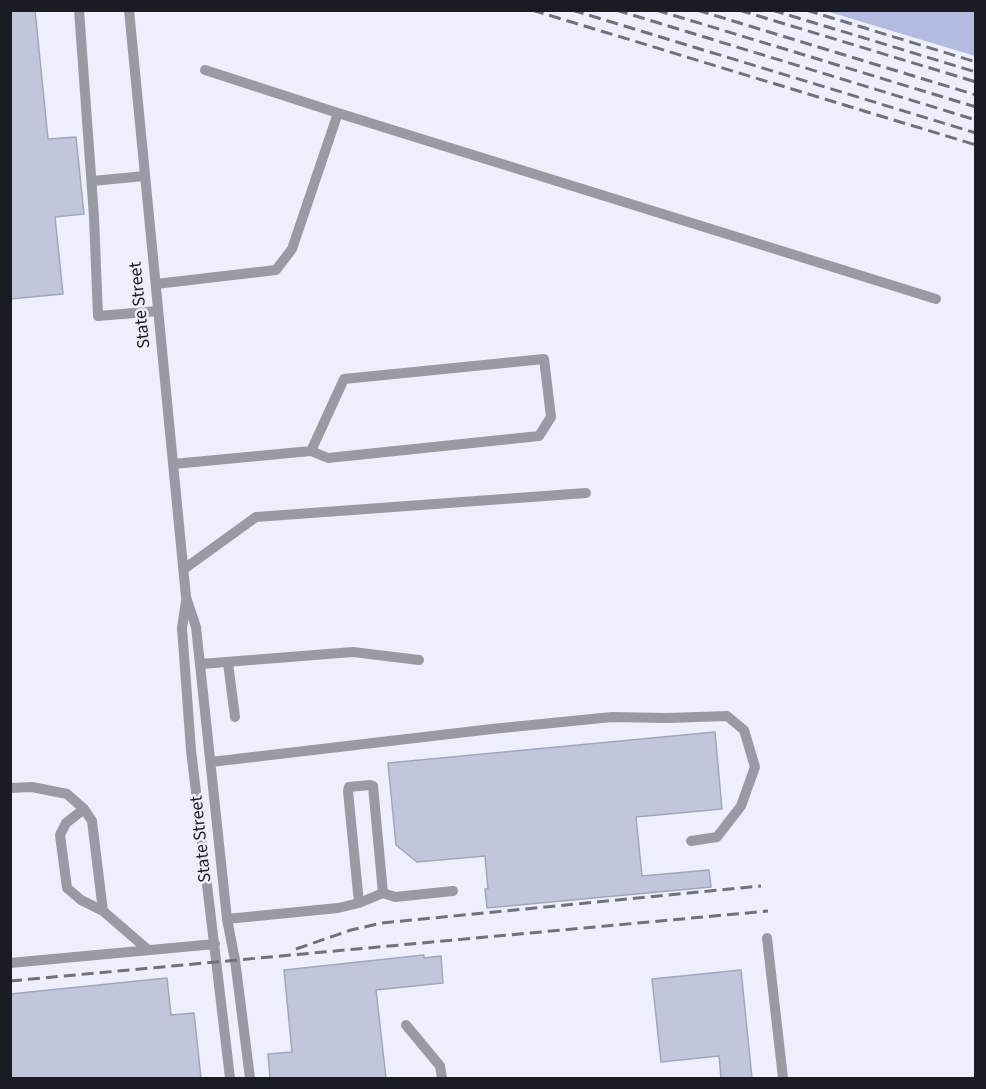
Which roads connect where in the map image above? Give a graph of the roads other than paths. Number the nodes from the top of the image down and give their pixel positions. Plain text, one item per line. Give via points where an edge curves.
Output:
1 (80, 10) edge
2 (129, 10) edge
3 (205, 69) dead end
4 (338, 113) junction
5 (145, 176) junction
6 (92, 181) junction
7 (156, 284) junction
8 (936, 299) dead end
9 (158, 311) junction
10 (311, 451) junction
11 (173, 464) junction
12 (586, 492) dead end
13 (184, 569) junction
14 (186, 597) junction
15 (418, 660) dead end
16 (226, 662) junction
17 (201, 664) junction
18 (236, 717) dead end
19 (211, 762) junction
20 (10, 788) edge
21 (84, 809) junction
22 (691, 841) dead end
23 (453, 891) dead end
24 (383, 893) junction
25 (358, 903) junction
26 (103, 911) junction
27 (227, 919) junction
28 (767, 939) dead end
29 (215, 944) junction
30 (147, 950) junction
31 (10, 963) edge
32 (406, 1025) dead end
33 (230, 1078) edge
34 (250, 1078) edge
35 (442, 1078) edge
36 (783, 1078) edge

1 - 6 street
2 - 5 street, State Street
3 - 4 street
4 - 7 street via 292,249 276,270
4 - 8 street
5 - 6 street
5 - 7 street, State Street
6 - 9 street via 98,316
7 - 9 street, State Street
9 - 11 street, State Street
10 - 10 street via 328,458 538,436 551,417 544,359 344,379
10 - 11 street
11 - 13 street, State Street
12 - 13 street via 256,517
13 - 14 street, State Street
14 - 17 street, State Street via 196,627
14 - 29 street, State Street via 182,628 191,750
15 - 16 street via 353,652
16 - 17 street
16 - 18 street
17 - 19 street, State Street
19 - 22 street via 612,717 727,716 744,730 755,767 741,806 717,837
19 - 27 street, State Street
20 - 21 street via 32,787 67,794
21 - 26 street via 92,821
21 - 26 street via 66,823 60,835 67,888
23 - 24 street via 395,897
24 - 25 street
24 - 25 street via 373,786 349,787
25 - 27 street
26 - 30 street
27 - 34 street, State Street
28 - 36 street
29 - 30 street
29 - 33 street, State Street
30 - 31 street
32 - 35 street via 440,1066

